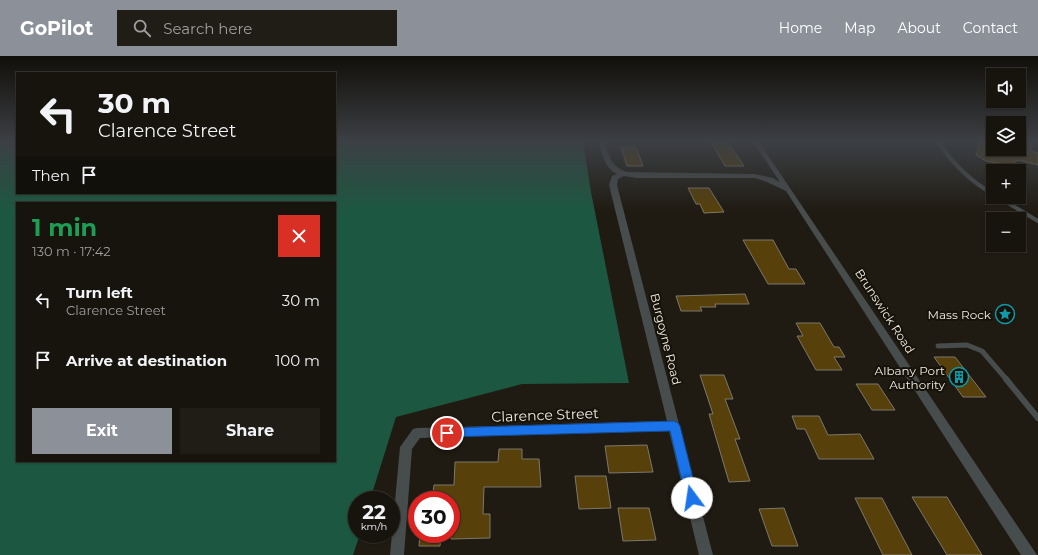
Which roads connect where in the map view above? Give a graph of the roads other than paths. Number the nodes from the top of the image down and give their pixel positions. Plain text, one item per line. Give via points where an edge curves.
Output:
1 (610, 165) edge
2 (772, 165) edge
3 (956, 165) edge
4 (622, 174) junction
5 (986, 190) edge
6 (793, 196) junction
7 (1011, 204) edge
8 (1038, 221) edge
9 (938, 346) dead end
10 (1038, 418) edge
11 (674, 426) junction
12 (397, 555) edge
13 (706, 555) edge
14 (1030, 555) edge

1 - 4 street
2 - 6 street, Brunswick Road
3 - 5 lane via 970,180
4 - 6 street via 755,176 782,186
4 - 11 street, Burgoyne Road via 615,178 612,185
6 - 14 street, Brunswick Road
7 - 8 lane
9 - 10 lane via 967,345 982,351
11 - 12 street, Clarence Street via 417,434 406,447
11 - 13 street, Burgoyne Road

